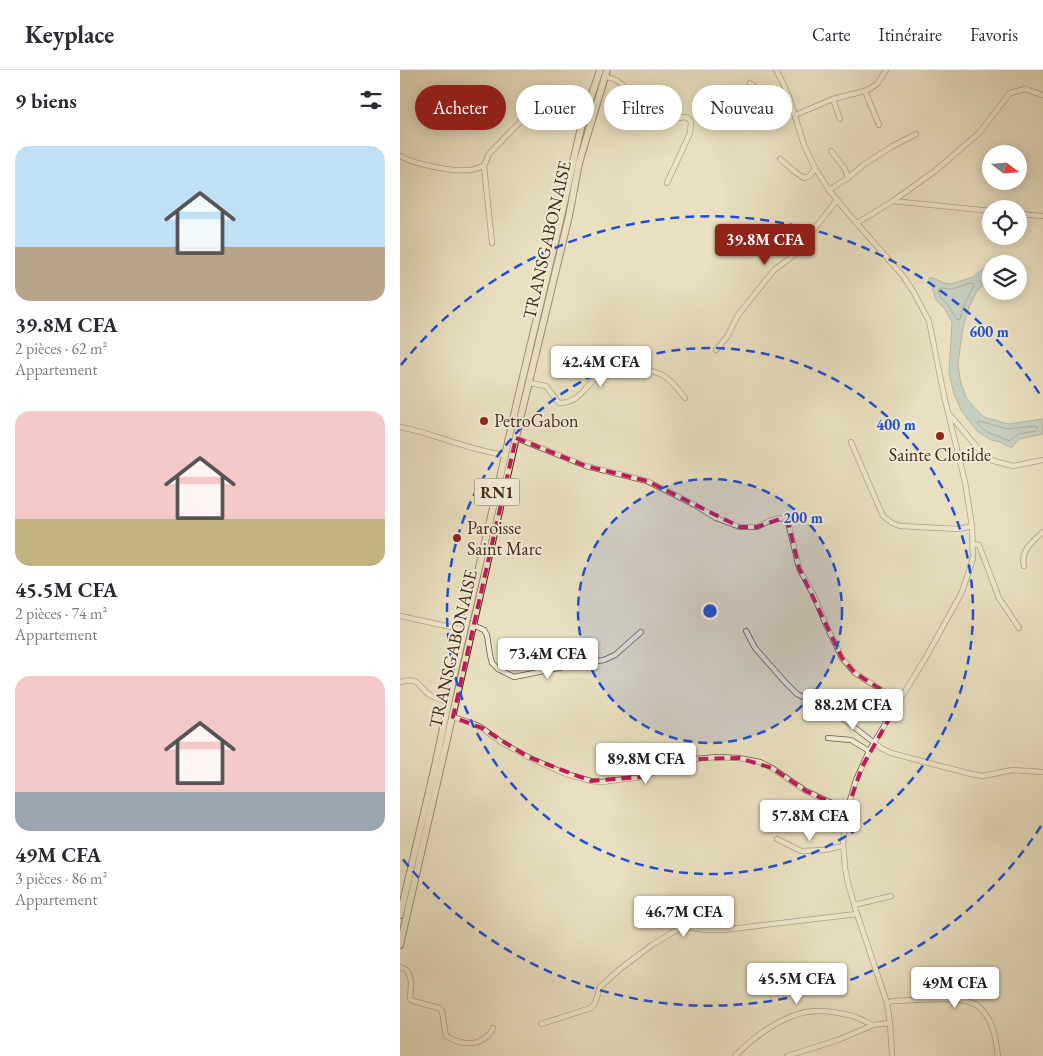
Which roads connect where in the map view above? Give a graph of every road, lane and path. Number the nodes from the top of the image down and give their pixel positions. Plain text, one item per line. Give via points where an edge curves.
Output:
1 (600, 70) edge
2 (776, 70) edge
3 (886, 70) edge
4 (606, 73) edge
5 (750, 82) dead end
6 (754, 85) edge
7 (783, 85) edge
8 (594, 88) edge
9 (865, 91) junction
10 (1043, 95) edge
11 (833, 99) junction
12 (792, 108) edge
13 (794, 115) junction
14 (840, 119) dead end
15 (879, 125) dead end
16 (516, 126) edge
17 (581, 130) edge
18 (916, 134) dead end
19 (831, 151) dead end
20 (400, 156) edge
21 (780, 159) dead end
22 (484, 166) junction
23 (815, 168) junction
24 (848, 178) junction
25 (667, 183) dead end
26 (829, 190) junction
27 (838, 200) junction
28 (893, 201) junction
29 (982, 210) edge
30 (1027, 215) edge
31 (1043, 216) edge
32 (856, 223) junction
33 (492, 243) dead end
34 (716, 350) dead end
35 (529, 383) junction
36 (685, 398) dead end
37 (948, 413) junction
38 (400, 427) edge
39 (516, 438) junction
40 (851, 442) dead end
41 (505, 455) junction
42 (1043, 460) edge
43 (972, 526) junction
44 (1043, 532) edge
45 (973, 544) junction
46 (1024, 566) dead end
47 (400, 616) edge
48 (473, 625) junction
49 (1019, 628) dead end
50 (465, 630) junction
51 (746, 631) dead end
52 (640, 632) dead end
53 (400, 682) edge
54 (899, 701) junction
55 (449, 702) junction
56 (453, 717) junction
57 (828, 738) dead end
58 (874, 743) junction
59 (869, 751) junction
60 (1043, 772) edge
61 (847, 810) junction
62 (777, 839) dead end
63 (843, 846) junction
64 (891, 896) dead end
65 (854, 905) junction
66 (857, 914) junction
67 (400, 915) edge
68 (400, 945) edge
69 (400, 967) edge
70 (886, 1002) junction
71 (890, 1022) junction
72 (541, 1024) dead end
73 (873, 1026) junction
74 (493, 1028) dead end
75 (735, 1056) edge
76 (787, 1056) edge
77 (892, 1056) edge
78 (998, 1056) edge

1 - 8 highway, TRANSGABONAISE / RN1
2 - 7 street
3 - 9 street via 877,84
4 - 25 street via 623,85 635,104 656,120 684,117 691,122 690,133
4 - 35 highway, TRANSGABONAISE / RN1 via 581,155
5 - 6 street
9 - 11 street
9 - 15 street
10 - 28 street via 1025,89 1010,93 979,133 935,171
11 - 13 street
11 - 14 street
12 - 13 street
13 - 23 street
16 - 22 street via 489,154
17 - 41 highway, TRANSGABONAISE / RN1
18 - 24 street via 863,165
19 - 24 street
20 - 22 street via 458,170
21 - 23 street via 804,178 810,176
22 - 33 street
23 - 26 street
24 - 26 street
26 - 27 street
27 - 32 street
27 - 34 street via 793,256 774,270 738,315
28 - 29 street
28 - 32 street
30 - 31 street
32 - 37 street via 903,276 929,320
35 - 36 street via 546,386 559,403 566,403 580,395 599,376 621,365 665,376
35 - 39 highway, TRANSGABONAISE / RN1
37 - 42 street via 986,459 1013,466
37 - 43 street
38 - 41 street via 475,450
39 - 48 highway, TRANSGABONAISE / RN1
39 - 54 street via 586,466 647,481 716,518 740,527 757,527 783,518 789,526 799,568 842,658 855,673
40 - 43 street via 887,520 900,526 959,529
41 - 50 highway, TRANSGABONAISE / RN1
43 - 45 street
44 - 46 street via 1026,550
45 - 49 street via 979,545 999,598
45 - 54 street via 971,564 962,592
47 - 50 street
48 - 52 street via 487,635 492,663 498,670 514,677 604,660 615,655
48 - 56 highway, TRANSGABONAISE / RN1
50 - 55 highway, TRANSGABONAISE / RN1
51 - 58 street via 755,648 797,694 837,714
53 - 55 street via 417,682 429,695
54 - 58 street
55 - 67 highway, TRANSGABONAISE / RN1
56 - 61 street via 482,728 528,757 591,781 641,777 694,760 738,758 760,762 806,792
56 - 68 highway, TRANSGABONAISE / RN1
57 - 59 street via 851,740
58 - 59 street
58 - 60 street via 891,753 971,774 983,776 1012,770
59 - 61 street
61 - 63 street
62 - 63 street via 801,852
63 - 65 street via 844,868
64 - 65 street
65 - 66 street
66 - 70 street
66 - 72 street via 723,930 677,930 620,969 600,988 591,1008
69 - 74 street via 407,970 410,977 410,999 442,1011 446,1036 472,1044 487,1037
70 - 71 street
70 - 78 street via 960,1000 976,1004 991,1024
71 - 73 street
71 - 77 street
73 - 75 street via 850,1015 807,1012 771,1026
73 - 76 street

